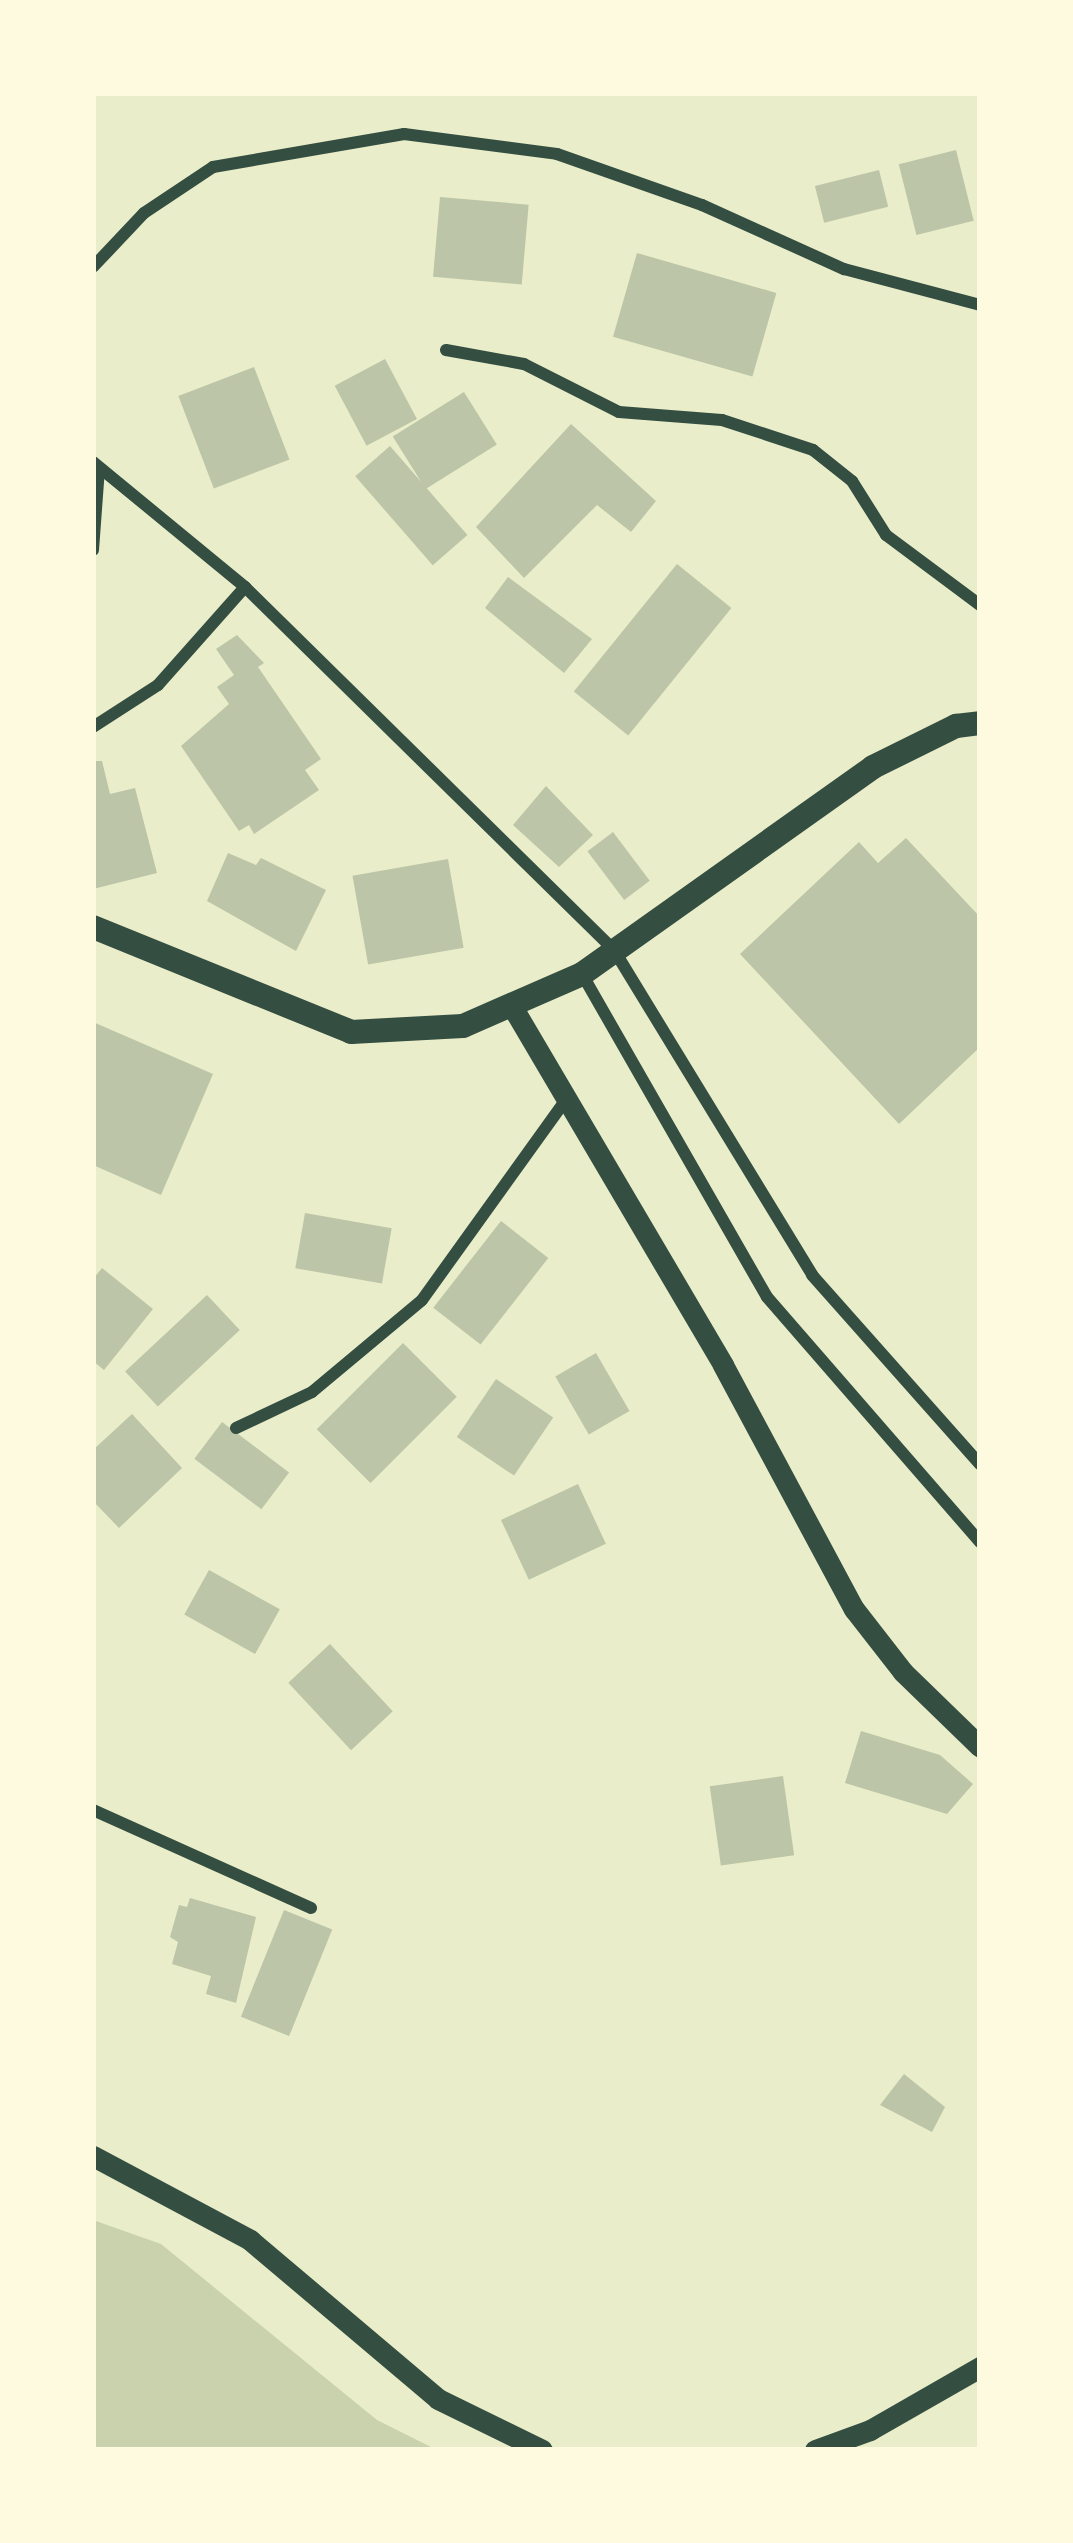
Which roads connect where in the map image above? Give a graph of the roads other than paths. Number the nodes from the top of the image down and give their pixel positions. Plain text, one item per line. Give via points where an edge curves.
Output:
1 (93, 267) edge
2 (980, 304) edge
3 (446, 350) dead end
4 (96, 465) edge
5 (93, 550) edge
6 (245, 586) junction
7 (980, 605) edge
8 (980, 724) edge
9 (93, 727) edge
10 (93, 927) edge
11 (614, 950) junction
12 (582, 974) junction
13 (512, 1008) junction
14 (567, 1097) junction
15 (236, 1428) dead end
16 (980, 1464) edge
17 (980, 1542) edge
18 (980, 1747) edge
19 (93, 1810) edge
20 (311, 1908) dead end
21 (93, 2156) edge
22 (979, 2368) edge
23 (542, 2450) edge
24 (815, 2450) edge

1 - 2 street via 144,213 213,167 404,134 557,154 685,198 844,269
3 - 7 street via 524,364 619,412 722,420 812,450 852,481 886,535
4 - 5 street
4 - 6 street
6 - 9 street via 158,685
6 - 11 street
8 - 11 main road via 956,726 873,767
10 - 13 main road via 351,1032 463,1026
11 - 12 main road
11 - 16 street via 812,1275
12 - 13 main road
12 - 17 street via 766,1297
13 - 14 street
14 - 15 street via 422,1300 313,1393
14 - 18 street via 854,1609 903,1672
19 - 20 street
21 - 23 street via 250,2240 335,2304 438,2399
22 - 24 street via 871,2430

